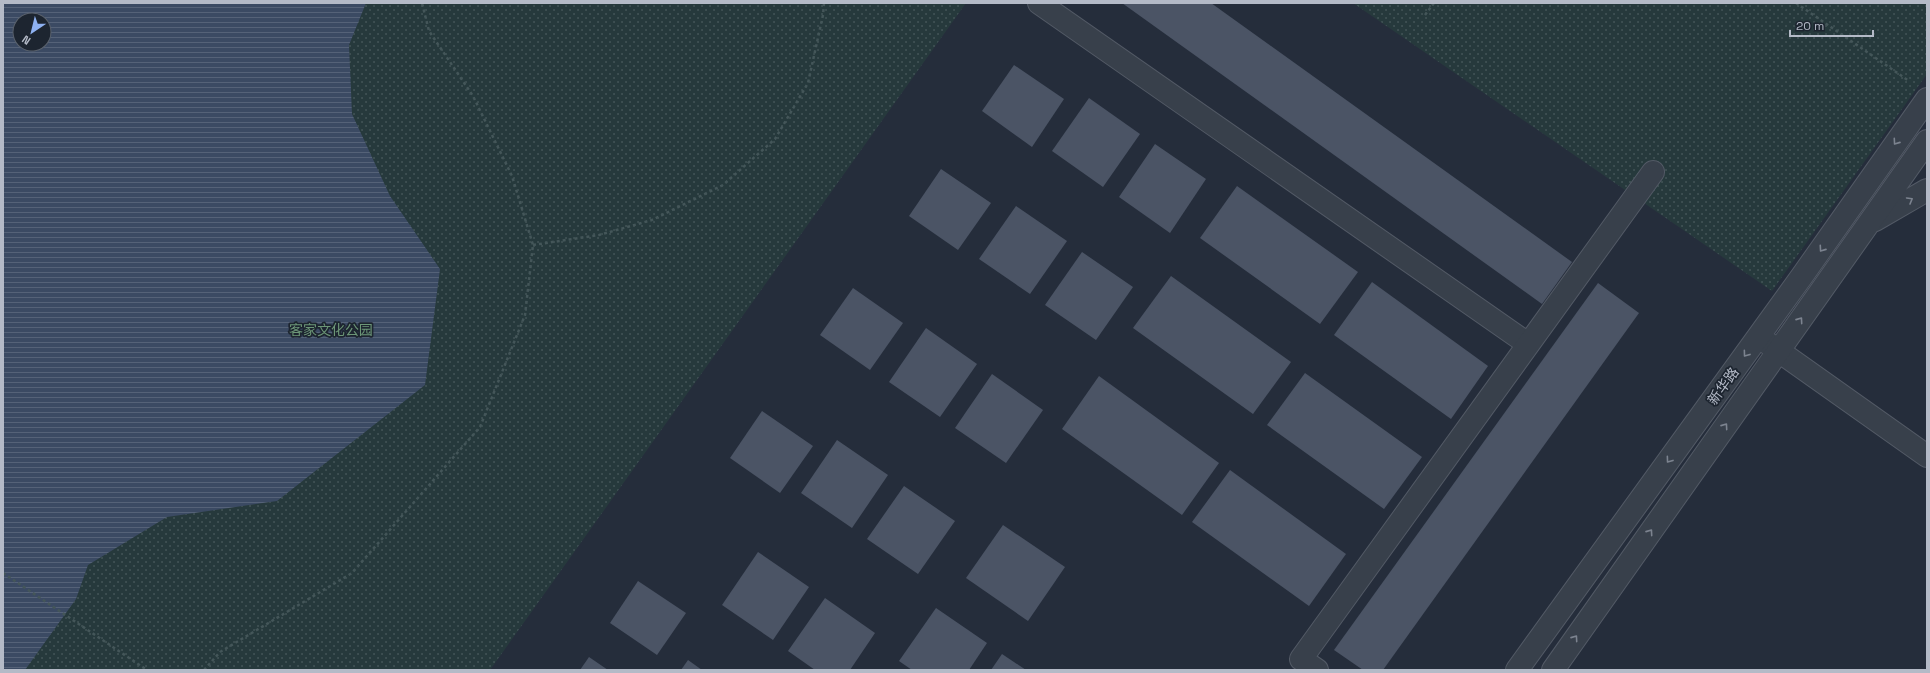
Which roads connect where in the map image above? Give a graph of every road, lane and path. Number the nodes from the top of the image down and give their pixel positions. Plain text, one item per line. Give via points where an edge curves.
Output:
1 (422, 3) edge
2 (824, 3) edge
3 (1039, 3) edge
4 (1434, 3) edge
5 (1796, 3) edge
6 (1425, 15) dead end
7 (1911, 83) dead end
8 (1927, 99) edge
9 (1918, 129) edge
10 (1927, 141) edge
11 (1652, 172) dead end
12 (1927, 190) edge
13 (1868, 224) junction
14 (533, 245) junction
15 (1759, 336) junction
16 (1528, 344) junction
17 (1779, 350) junction
18 (1927, 456) edge
19 (3, 573) edge
20 (148, 670) edge
21 (204, 670) edge
22 (1317, 670) edge
23 (1517, 670) edge
24 (1553, 670) edge

1 - 14 path via 429,31 473,96 512,176
2 - 14 path via 808,83 775,140 723,185 652,220 599,235
3 - 16 street
4 - 6 path
5 - 7 path
8 - 9 street, 新华路
9 -> 15 street, 新华路
10 - 13 street, 新华路
11 - 16 street
13 -> 12 street
17 -> 13 street, 新华路
14 - 21 path via 525,315 480,427 352,573 220,652
15 - 17 street
15 -> 23 street, 新华路
16 - 22 street via 1301,659
17 - 18 street
24 -> 17 street, 新华路
19 - 20 path

